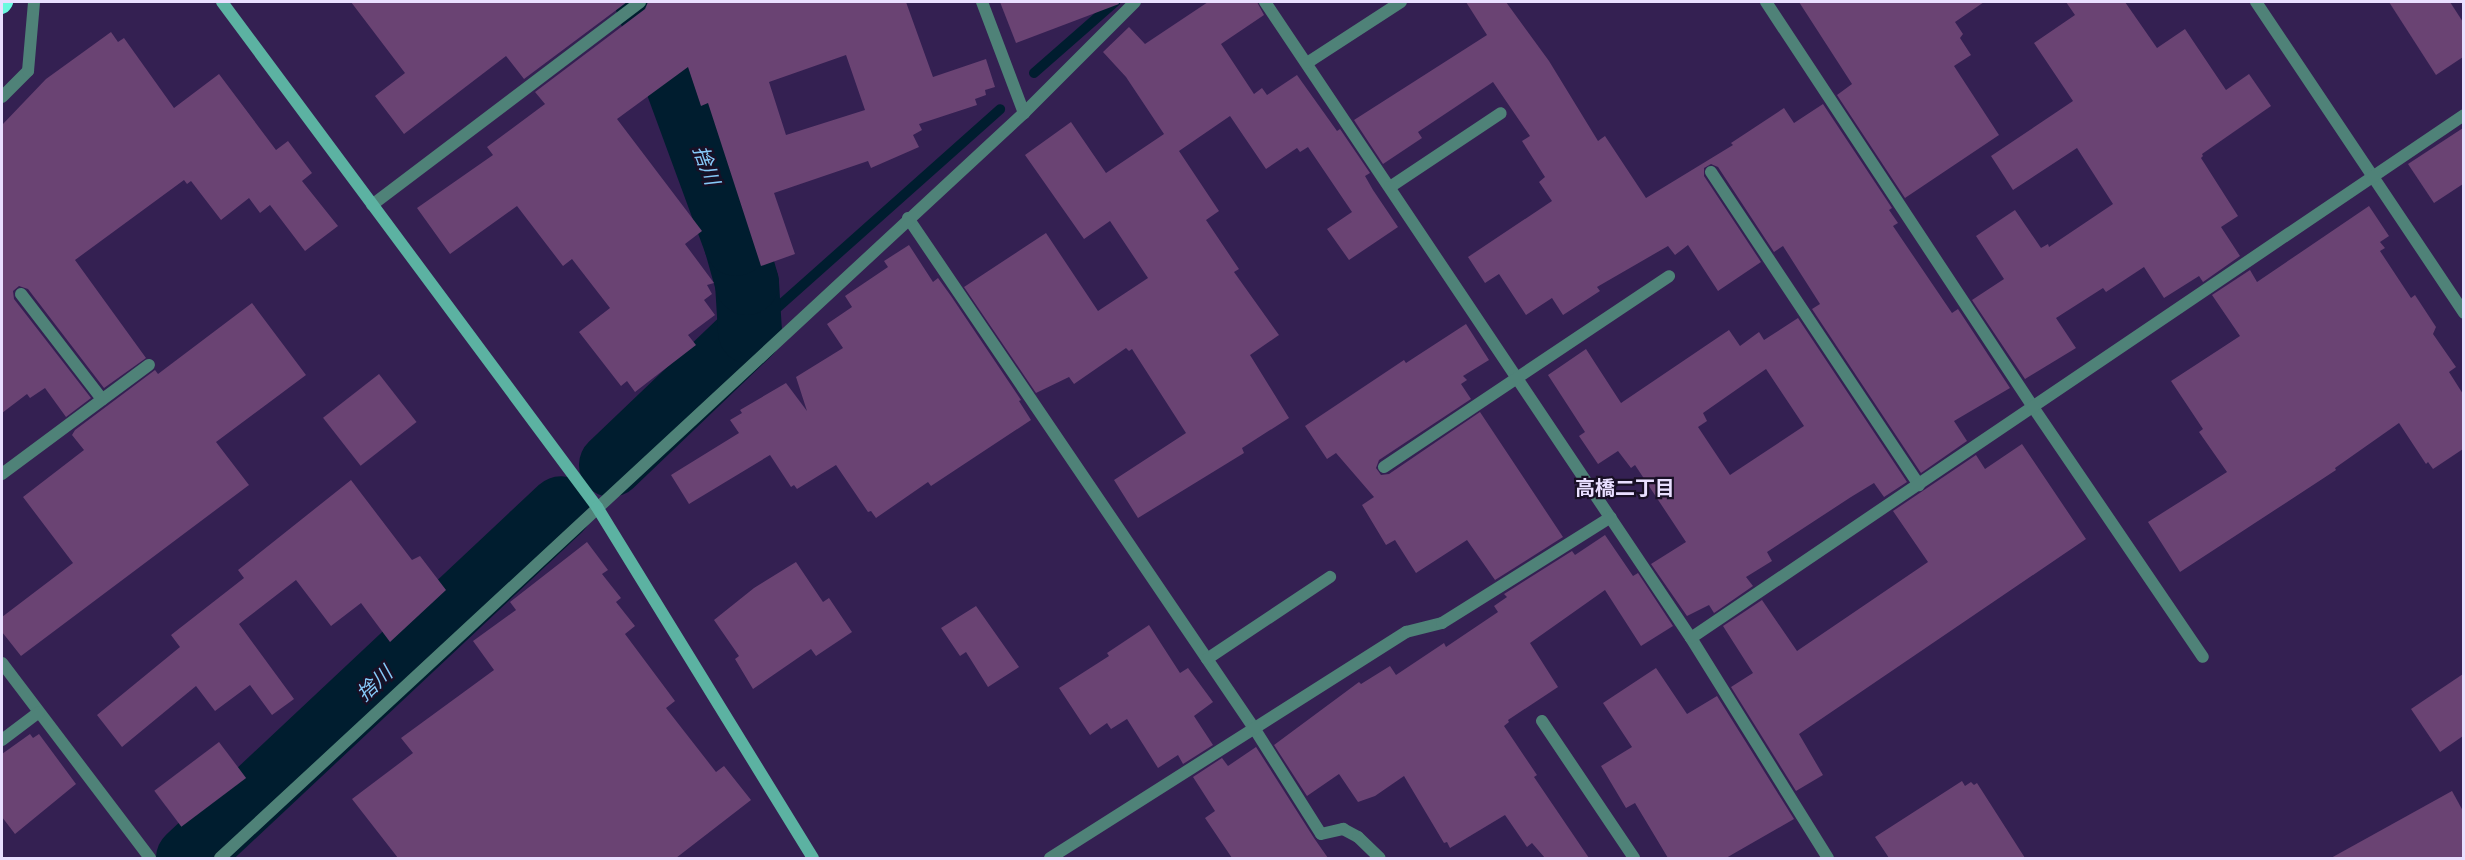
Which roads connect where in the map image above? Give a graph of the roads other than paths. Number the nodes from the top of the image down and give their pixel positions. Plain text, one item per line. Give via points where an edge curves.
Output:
1 (34, 2) edge
2 (222, 2) edge
3 (640, 2) edge
4 (982, 2) edge
5 (1136, 2) edge
6 (1265, 2) edge
7 (1401, 2) edge
8 (1766, 2) edge
9 (2256, 2) edge
10 (1307, 63) junction
11 (2, 97) edge
12 (1023, 112) junction
13 (1501, 112) dead end
14 (2463, 115) edge
15 (1711, 172) dead end
16 (2372, 178) junction
17 (1390, 187) junction
18 (372, 205) junction
19 (908, 218) junction
20 (1669, 276) dead end
21 (21, 294) dead end
22 (2463, 313) edge
23 (149, 365) dead end
24 (1519, 379) junction
25 (102, 399) junction
26 (2033, 407) junction
27 (1383, 467) dead end
28 (2, 474) edge
29 (1919, 484) junction
30 (597, 507) junction
31 (1611, 517) junction
32 (1330, 577) dead end
33 (1691, 638) junction
34 (2203, 657) dead end
35 (1207, 659) junction
36 (2, 663) edge
37 (39, 712) junction
38 (1542, 721) dead end
39 (1254, 728) junction
40 (2, 740) edge
41 (1825, 857) edge
42 (150, 858) edge
43 (220, 858) edge
44 (813, 858) edge
45 (1050, 858) edge
46 (1380, 858) edge
47 (1634, 858) edge

1 - 11 street via 28,71
2 - 18 street
3 - 18 street
4 - 12 street
5 - 12 street
6 - 10 street
7 - 10 street
8 - 26 street
9 - 16 street
10 - 17 street
12 - 19 street
13 - 17 street
14 - 16 street
15 - 29 street
16 - 22 street
16 - 26 street
17 - 24 street
18 - 30 street
19 - 30 street
19 - 35 street
20 - 24 street
21 - 25 street
23 - 25 street
24 - 27 street
24 - 31 street
25 - 28 street
26 - 29 street
26 - 34 street
29 - 33 street
30 - 43 street
30 - 44 street
31 - 33 street
31 - 39 street via 1442,623 1406,632
32 - 35 street
33 - 41 street
35 - 39 street
36 - 37 street
37 - 40 street
37 - 42 street
38 - 47 street
39 - 45 street
39 - 46 street via 1321,834 1343,830 1358,837

